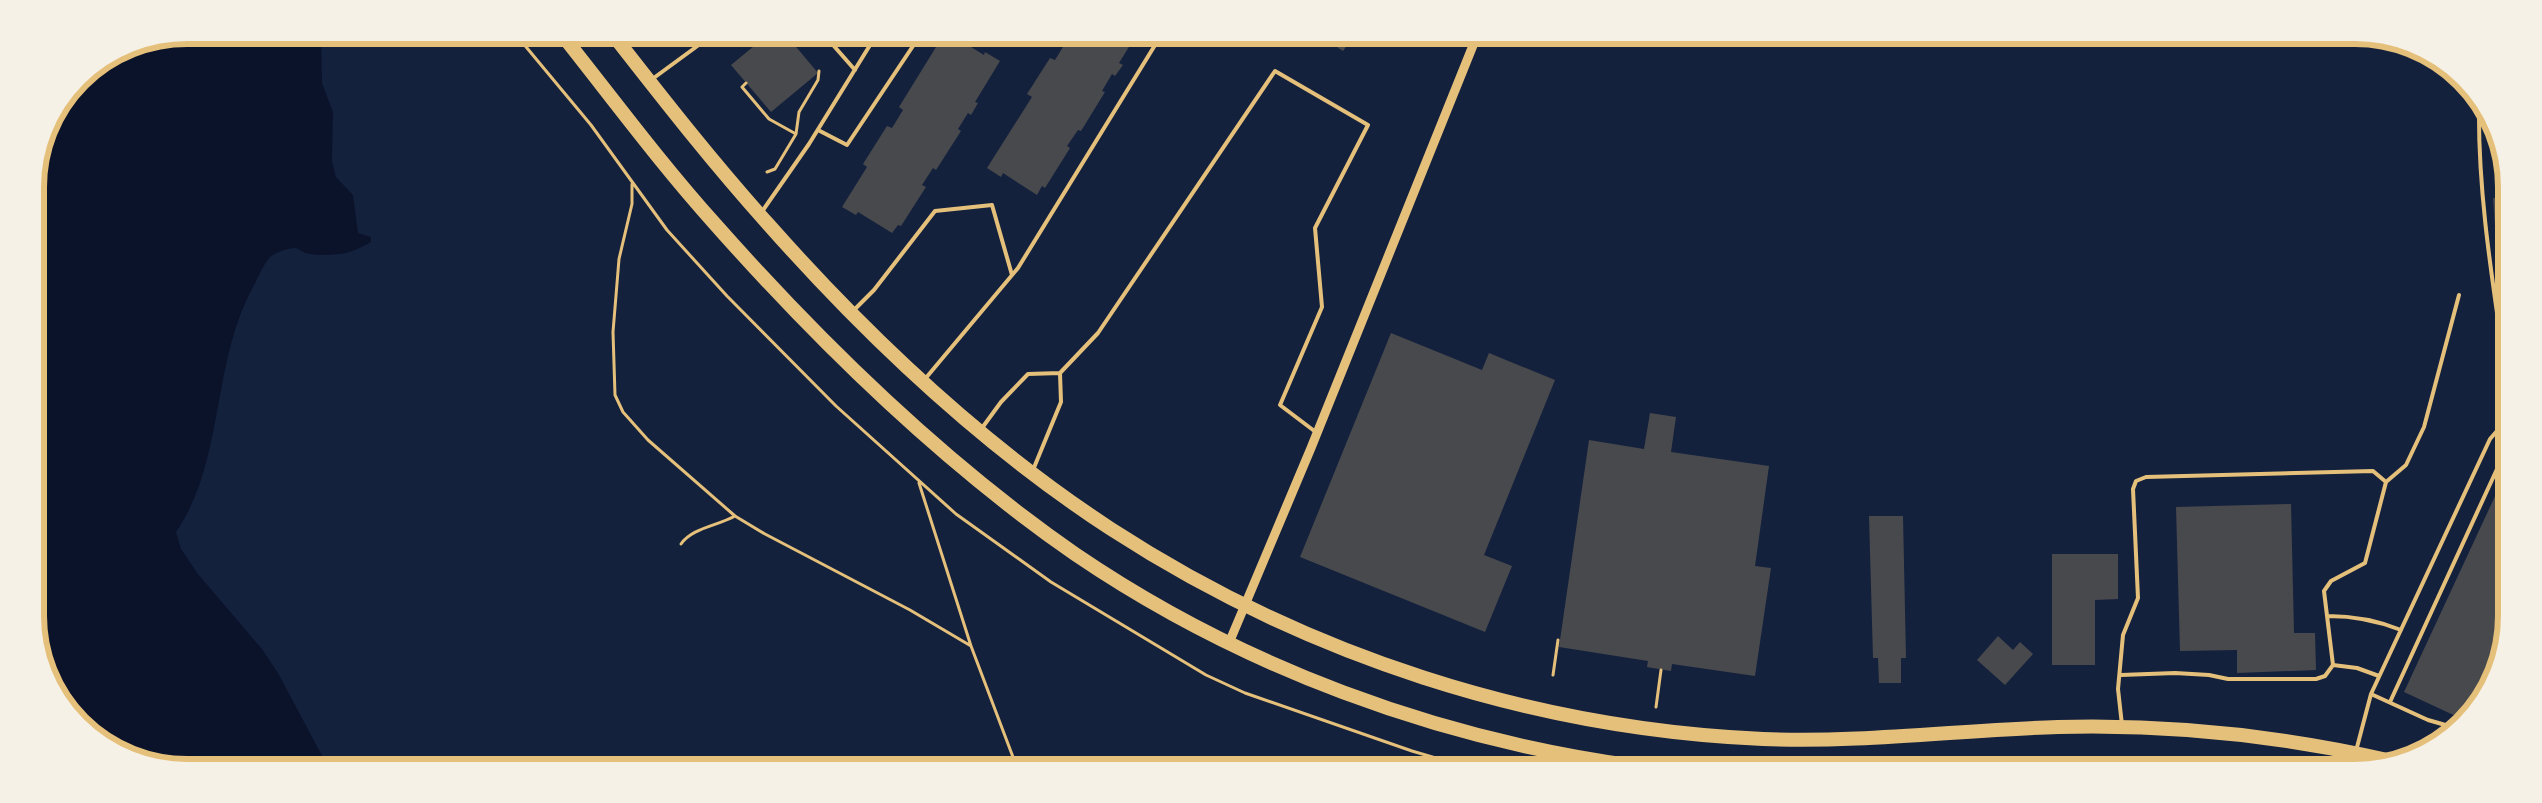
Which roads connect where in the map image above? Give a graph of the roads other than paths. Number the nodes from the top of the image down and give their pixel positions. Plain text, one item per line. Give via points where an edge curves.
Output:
1 (569, 44) edge
2 (620, 44) edge
3 (700, 44) edge
4 (833, 44) edge
5 (871, 44) edge
6 (914, 44) edge
7 (1156, 44) edge
8 (1474, 44) edge
9 (855, 70) junction
10 (649, 81) junction
11 (2479, 116) edge
12 (818, 130) junction
13 (760, 215) junction
14 (1012, 275) junction
15 (2459, 295) dead end
16 (852, 312) junction
17 (2498, 319) edge
18 (1060, 373) junction
19 (923, 381) junction
20 (980, 430) junction
21 (2498, 430) edge
22 (1317, 433) junction
23 (2498, 467) edge
24 (1032, 472) junction
25 (2386, 482) junction
26 (1244, 605) junction
27 (2328, 616) junction
28 (2401, 630) junction
29 (1229, 643) junction
30 (2332, 665) junction
31 (2121, 675) junction
32 (2379, 676) junction
33 (2371, 694) junction
34 (2390, 702) junction
35 (2448, 726) edge
36 (2122, 727) junction
37 (2356, 753) junction
38 (2376, 758) edge
39 (1595, 759) edge

1 - 29 highway via 713,222 803,319 898,411 973,476 1075,554
2 - 10 highway
3 - 10 lane
4 - 9 lane
5 - 9 lane
6 - 12 lane via 847,145
7 - 14 lane
8 - 22 street
9 - 12 lane
10 - 13 highway
11 - 17 lane via 2489,255
12 - 13 lane
13 - 16 highway
14 - 16 lane via 992,205 935,211 874,290
14 - 19 lane
15 - 25 lane via 2424,427 2406,465
16 - 19 highway
18 - 20 lane via 1028,374
18 - 22 lane via 1098,333 1275,71 1368,125 1315,228 1322,307 1280,405
18 - 24 lane via 1061,402
19 - 20 highway
20 - 24 highway
21 - 28 lane via 2490,439
22 - 26 street
23 - 34 lane
24 - 26 highway via 1112,529
25 - 27 lane via 2365,563 2331,581 2324,592
25 - 31 lane via 2373,471 2146,477 2136,481 2133,489 2138,598 2123,635
26 - 29 street
26 - 36 highway via 1335,645 1433,681 1530,707 1630,726 1728,737 1815,740 2057,727
27 - 28 lane via 2357,616
27 - 30 lane
28 - 32 lane
29 - 39 highway via 1328,685 1437,723 1543,750
30 - 31 lane via 2325,676 2316,679 2228,679 2209,674 2175,673
30 - 32 lane via 2357,668
31 - 36 lane via 2118,689
32 - 33 lane
33 - 34 lane
33 - 37 lane
34 - 35 lane
36 - 37 highway via 2238,734
37 - 38 highway

